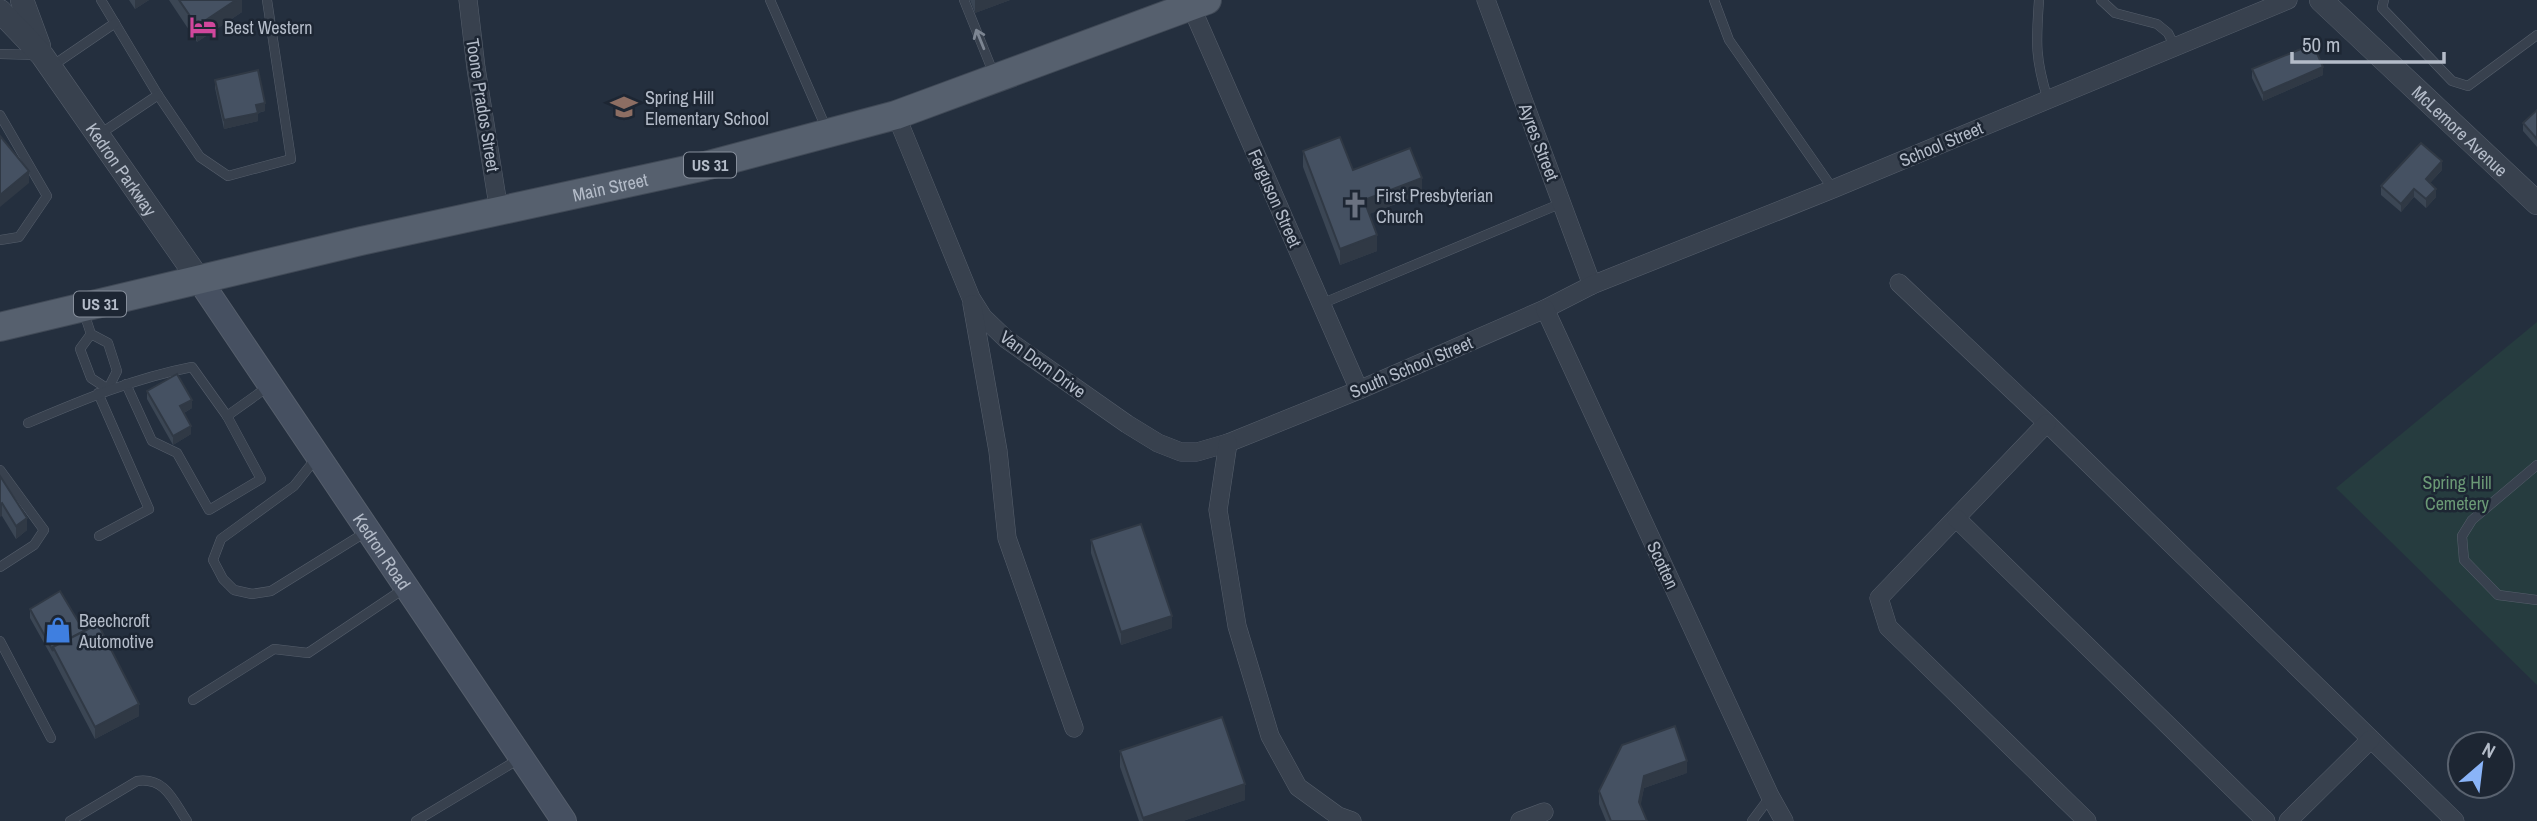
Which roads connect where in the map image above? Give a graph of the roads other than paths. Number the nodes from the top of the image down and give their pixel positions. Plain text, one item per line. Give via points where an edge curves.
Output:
1 (22, 0) edge
2 (101, 0) edge
3 (267, 0) edge
4 (468, 0) edge
5 (771, 0) edge
6 (964, 0) edge
7 (1486, 0) edge
8 (1714, 0) edge
9 (2039, 0) edge
10 (2101, 0) edge
11 (2288, 0) edge
12 (2321, 0) edge
13 (2384, 0) edge
14 (1188, 4) edge
15 (0, 11) edge
16 (115, 23) junction
17 (2537, 35) edge
18 (2175, 47) junction
19 (0, 54) edge
20 (47, 61) junction
21 (995, 78) junction
22 (158, 95) junction
23 (2048, 100) junction
24 (0, 115) edge
25 (896, 115) junction
26 (828, 133) junction
27 (99, 135) junction
28 (1833, 189) junction
29 (1562, 203) junction
30 (2537, 203) edge
31 (499, 211) junction
32 (0, 240) edge
33 (200, 281) junction
34 (1899, 283) dead end
35 (1592, 285) junction
36 (971, 298) junction
37 (1321, 304) junction
38 (1545, 309) junction
39 (87, 321) junction
40 (0, 327) edge
41 (126, 384) junction
42 (271, 385) junction
43 (108, 389) junction
44 (1359, 390) junction
45 (98, 393) junction
46 (227, 416) junction
47 (28, 423) dead end
48 (2047, 423) junction
49 (1228, 443) junction
50 (318, 456) junction
51 (2537, 465) edge
52 (0, 470) edge
53 (1956, 518) junction
54 (369, 530) junction
55 (99, 536) dead end
56 (0, 567) edge
57 (407, 587) junction
58 (2537, 600) edge
59 (0, 641) edge
60 (193, 700) dead end
61 (1074, 728) dead end
62 (51, 738) dead end
63 (2371, 739) junction
64 (522, 757) junction
65 (1770, 796) junction
66 (1544, 812) dead end
67 (70, 821) edge
68 (187, 821) edge
69 (416, 821) edge
70 (564, 821) edge
71 (1352, 821) edge
72 (1520, 821) edge
73 (1752, 821) edge
74 (1784, 821) edge
75 (2087, 821) edge
76 (2266, 821) edge
77 (2288, 821) edge
78 (2455, 821) edge

1 - 20 street, Kedron Parkway
2 - 16 lane
3 - 22 lane via 290,159 228,176 200,157
4 - 31 street, Toone Prados Street
5 - 26 lane
21 -> 6 lane
7 - 29 street, Ayres Street
8 - 28 lane via 1729,40
9 - 23 lane via 2035,45
10 - 18 lane via 2115,13 2157,24
11 - 18 street, School Street
12 - 30 street, McLemore Avenue
13 - 17 lane via 2382,8 2452,81 2468,86
14 - 21 main road, Main Street / US 31
14 - 37 street, Ferguson Street
15 - 20 street, Kedron Parkway
16 - 20 lane
16 - 22 lane
18 - 23 street, School Street
19 - 20 lane
20 - 27 street, Kedron Parkway
21 - 25 main road, Main Street / US 31
22 - 27 lane
23 - 28 street, School Street
24 - 32 lane via 47,196 19,236
25 - 26 main road, Main Street / US 31
25 - 36 street, Van Dorn Drive
26 - 31 main road, Main Street / US 31 via 705,166
27 - 33 street, Kedron Parkway
28 - 35 street, School Street
29 - 35 street, Ayres Street
29 - 37 lane
31 - 33 main road, Main Street / US 31
33 - 39 main road, Main Street / US 31
33 - 42 main road, Kedron Road
34 - 48 street
35 - 38 street, South School Street
36 - 49 street, Van Dorn Drive via 1006,339 1158,443 1181,452 1197,452
36 - 61 street via 999,451 1007,538
37 - 44 street, Ferguson Street
38 - 44 street, South School Street
38 - 65 street, Scotten
39 - 40 main road, Main Street / US 31
39 - 43 lane via 108,343 117,371
39 - 43 lane via 80,349 91,378
41 - 43 lane
41 - 46 lane via 192,367
41 - 46 lane via 152,441 177,453 209,510 261,479
42 - 46 lane
42 - 50 main road, Kedron Road
43 - 45 lane
44 - 49 street, South School Street
45 - 47 lane
45 - 55 lane via 149,509
48 - 53 street
48 - 63 street
49 - 71 street via 1218,510 1237,626 1270,736 1298,788
50 - 54 main road, Kedron Road
50 - 54 lane via 294,486 221,539 213,560 223,579 234,590 252,594 271,591
51 - 58 lane via 2472,520 2462,536 2464,559 2498,595
52 - 56 lane via 44,530 34,545
53 - 75 street via 1879,598 1888,627
53 - 76 street
54 - 57 main road, Kedron Road
57 - 60 lane via 308,653 274,649
57 - 64 main road, Kedron Road
59 - 62 lane
63 - 77 street
63 - 78 street
64 - 69 lane
64 - 70 main road, Kedron Road
65 - 73 lane
65 - 74 street, Scotten
66 - 72 street
67 - 68 lane via 137,781 150,779 160,783

